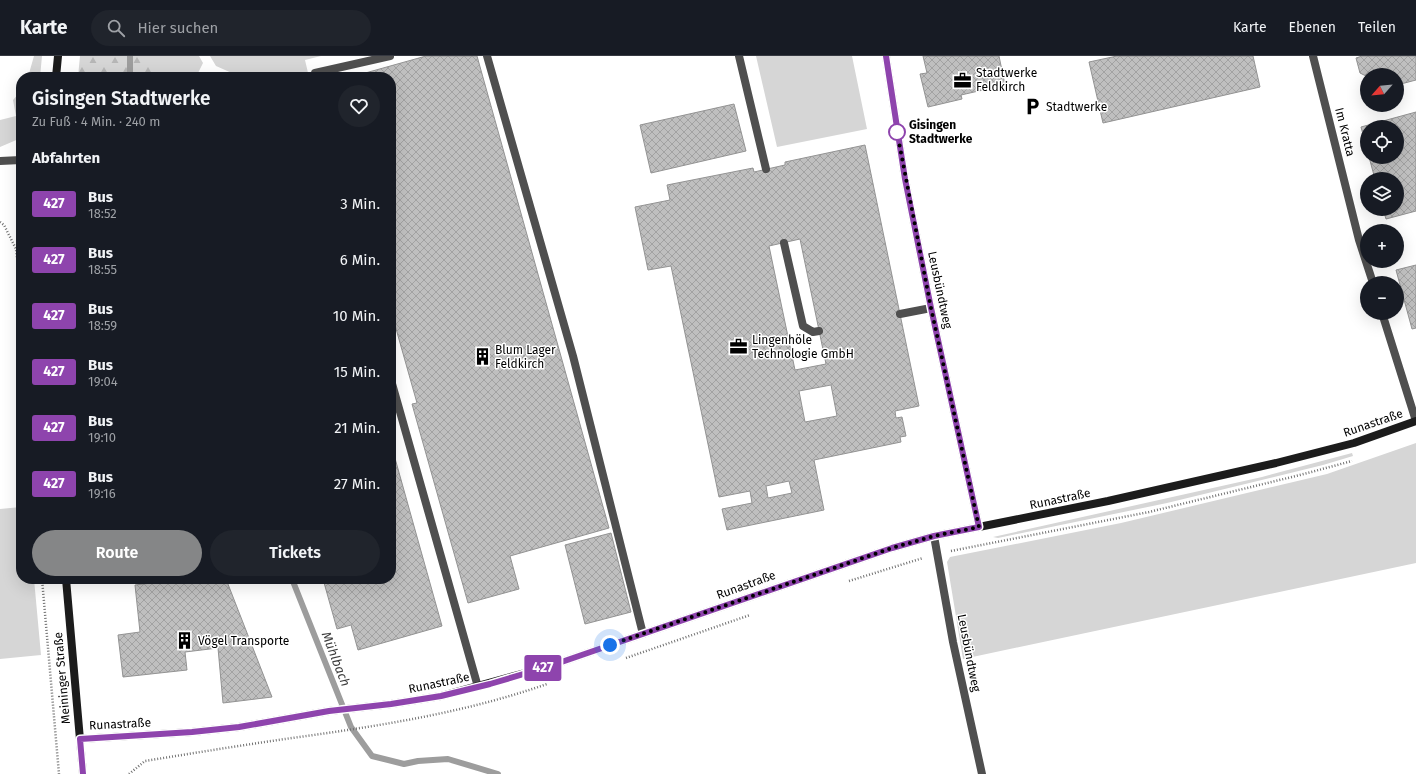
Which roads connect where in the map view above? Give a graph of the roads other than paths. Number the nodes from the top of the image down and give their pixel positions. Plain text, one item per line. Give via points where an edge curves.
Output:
1 (58, 56) edge
2 (390, 56) edge
3 (486, 56) edge
4 (740, 56) edge
5 (886, 56) edge
6 (1313, 56) edge
7 (56, 72) edge
8 (318, 72) edge
9 (16, 160) edge
10 (0, 161) edge
11 (766, 169) dead end
12 (784, 243) dead end
13 (1371, 276) edge
14 (931, 308) junction
15 (900, 314) dead end
16 (1384, 320) edge
17 (819, 331) dead end
18 (396, 398) edge
19 (1416, 421) edge
20 (979, 527) junction
21 (934, 536) junction
22 (66, 584) edge
23 (643, 634) junction
24 (478, 687) junction
25 (80, 739) junction
26 (83, 774) edge
27 (982, 774) edge

1 - 7 street
2 - 8 street
3 - 23 street via 573,356
4 - 11 street
5 - 14 street, Leusbündtweg via 905,179
6 - 13 street, Im Kratta via 1359,240
9 - 10 street
12 - 17 street via 803,326 813,332
14 - 15 street
14 - 20 street, Leusbündtweg
16 - 19 street
18 - 24 street
19 - 20 street, Runastraße via 1354,443 1276,463
20 - 21 street, Runastraße
21 - 23 street, Runastraße via 892,548
21 - 27 street, Leusbündtweg
22 - 25 street, Meininger Straße
23 - 24 street, Runastraße via 547,667
24 - 25 street, Runastraße via 441,696 329,711 239,727
25 - 26 street, Meininger Straße

